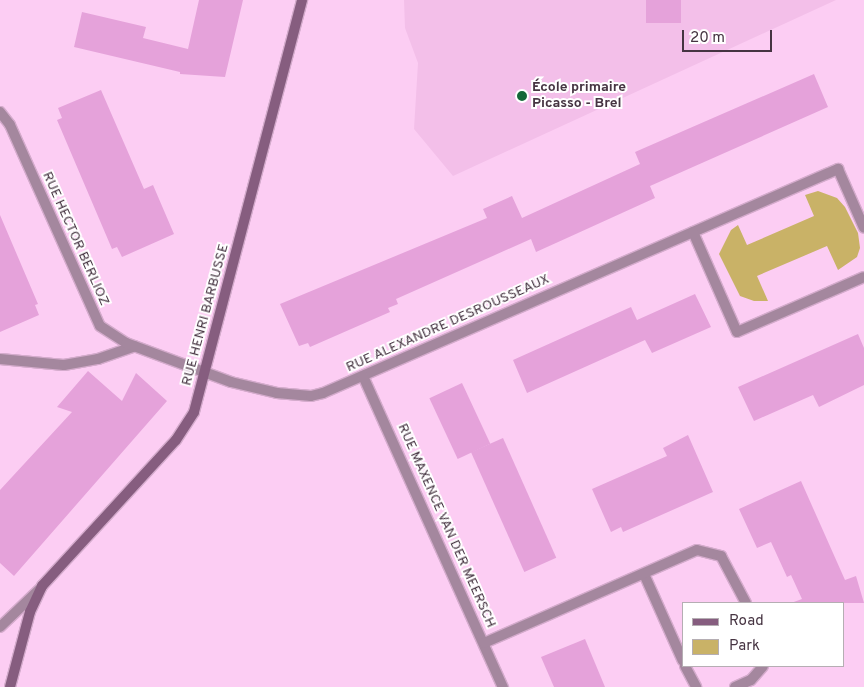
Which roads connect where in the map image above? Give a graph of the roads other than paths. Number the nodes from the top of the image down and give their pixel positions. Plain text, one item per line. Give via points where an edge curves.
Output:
1 (302, 0) edge
2 (0, 112) edge
3 (864, 228) edge
4 (694, 232) junction
5 (864, 278) edge
6 (135, 346) junction
7 (0, 359) edge
8 (207, 372) junction
9 (363, 376) junction
10 (644, 574) junction
11 (42, 586) junction
12 (746, 602) edge
13 (0, 627) edge
14 (484, 643) junction
15 (682, 659) edge
16 (686, 667) edge
17 (762, 667) edge
18 (10, 687) edge
19 (503, 687) edge
20 (696, 687) edge
21 (735, 687) edge

1 - 8 street, RUE HENRI BARBUSSE
2 - 6 street, RUE HECTOR BERLIOZ via 10,125 100,326
3 - 4 street, RUE ALEXANDRE DESROUSSEAUX via 838,169
4 - 5 street via 737,332
4 - 9 street, RUE ALEXANDRE DESROUSSEAUX
6 - 7 street via 98,359 64,365
6 - 8 street, RUE HECTOR BERLIOZ
8 - 9 street, RUE ALEXANDRE DESROUSSEAUX via 268,390 311,396
8 - 11 street, RUE HENRI BARBUSSE via 194,412 176,440
9 - 14 street, RUE MAXENCE VAN DER MEERSCH
10 - 12 street via 697,550 706,550 721,556 727,563
10 - 14 street
10 - 15 street
11 - 13 street, RUE HENRI BARBUSSE
11 - 18 street, RUE HENRI BARBUSSE via 30,612
14 - 19 street, RUE MAXENCE VAN DER MEERSCH
16 - 20 street
17 - 21 street via 757,675

